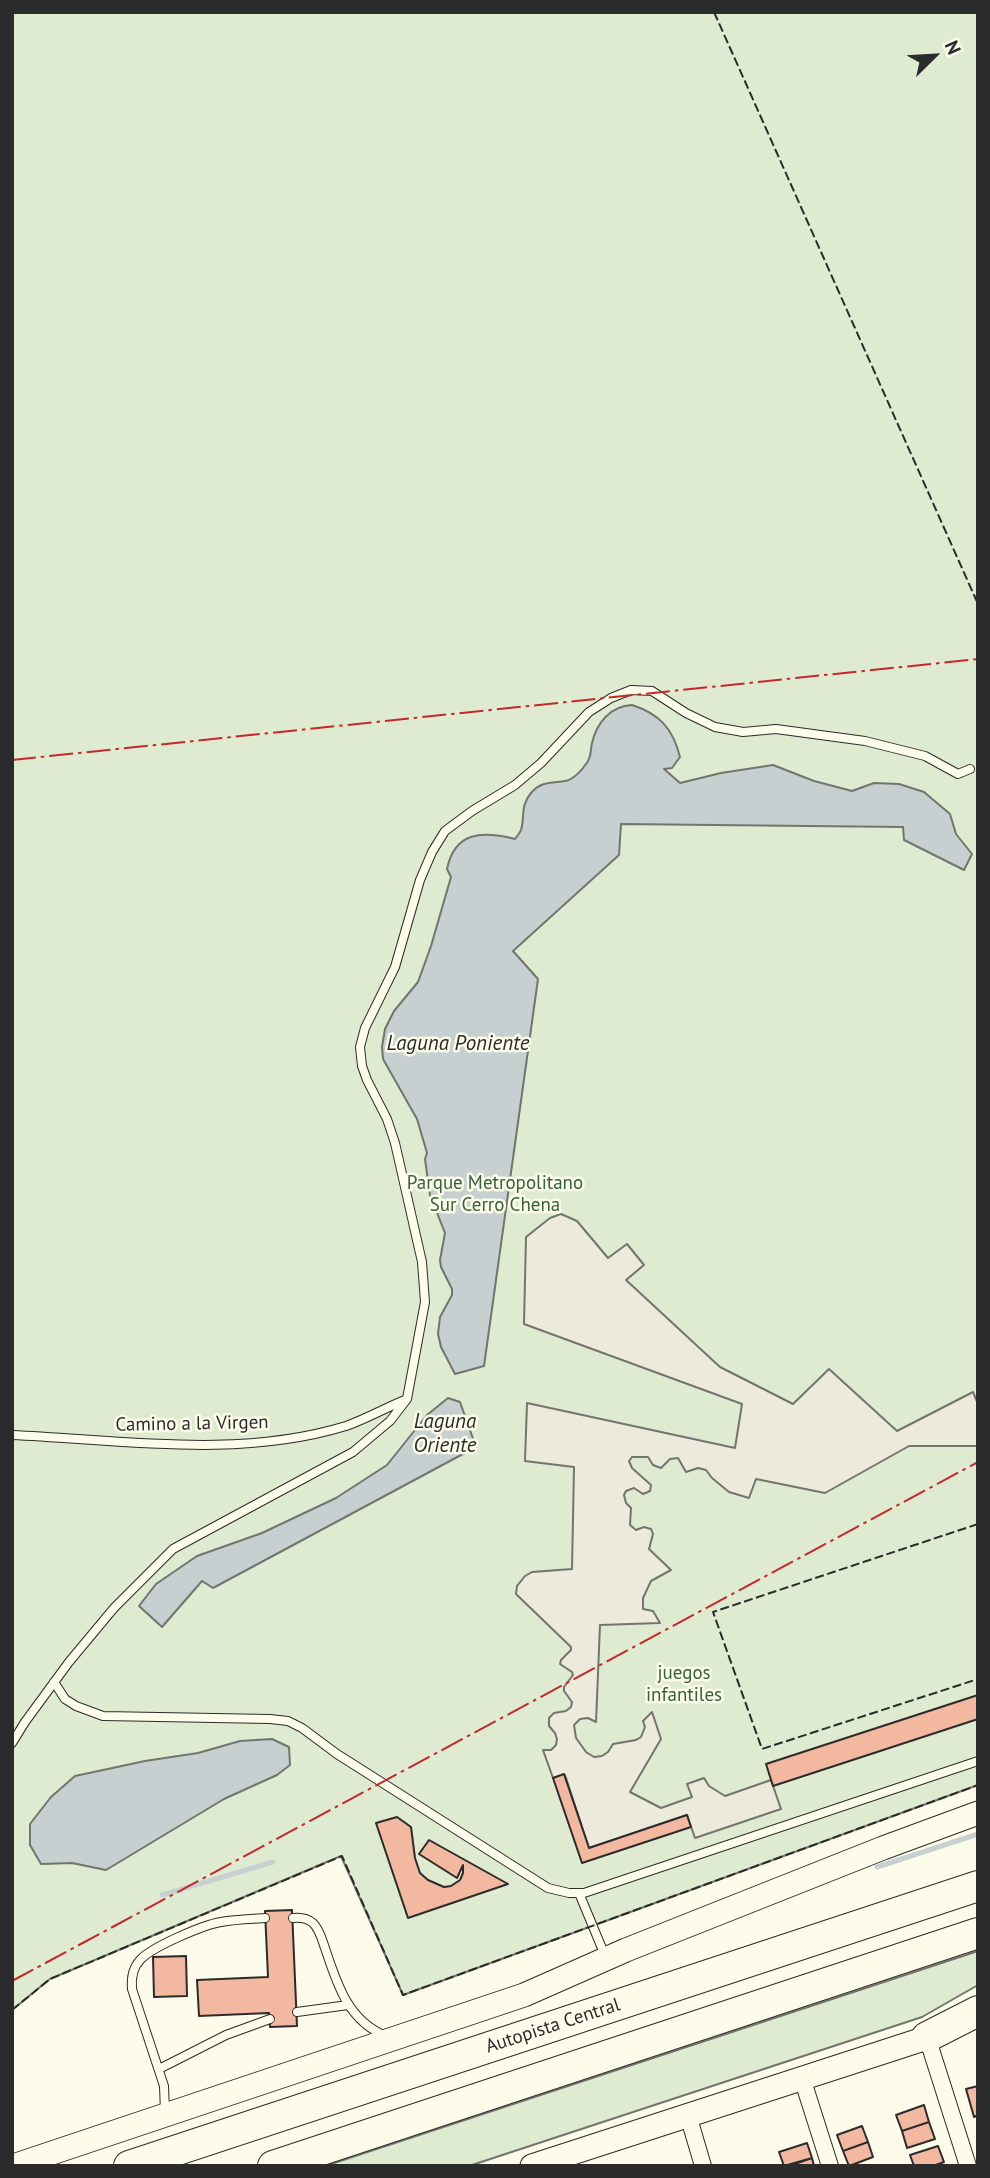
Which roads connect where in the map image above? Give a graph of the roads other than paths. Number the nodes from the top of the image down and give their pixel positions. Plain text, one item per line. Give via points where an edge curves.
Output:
1 (970, 769) dead end
2 (407, 1399) junction
3 (12, 1435) edge
4 (54, 1682) junction
5 (12, 1744) edge
6 (978, 1761) edge
7 (978, 1812) edge
8 (978, 1886) edge
9 (579, 1893) junction
10 (293, 1917) dead end
11 (265, 1918) dead end
12 (978, 1933) edge
13 (606, 1959) junction
14 (348, 2005) junction
15 (978, 2011) edge
16 (297, 2012) dead end
17 (270, 2019) dead end
18 (978, 2021) edge
19 (927, 2037) junction
20 (394, 2039) junction
21 (159, 2068) junction
22 (802, 2078) junction
23 (688, 2115) junction
24 (164, 2116) junction
25 (573, 2160) edge
26 (278, 2164) edge
27 (13, 2166) edge
28 (129, 2166) edge
29 (532, 2166) edge
30 (704, 2166) edge
31 (830, 2166) edge
32 (968, 2166) edge

1 - 2 lane via 958,774 925,756 865,741 776,729 743,732 715,727 652,691 631,690 589,712 515,785 445,831 420,880 395,967 360,1047 367,1080 395,1143 422,1262 425,1302
2 - 3 lane, Camino a la Virgen via 348,1425 253,1442 153,1445
2 - 4 lane via 390,1421 353,1452 173,1549 114,1608
4 - 5 lane
4 - 9 lane via 65,1699 103,1716 288,1721 548,1888
6 - 9 lane
7 - 13 main road
8 - 28 highway, Autopista Central
9 - 13 lane
10 - 14 lane via 316,1925
11 - 21 lane via 210,1924 139,1961 132,1989
12 - 26 highway
13 - 20 main road via 524,1995
14 - 16 lane
14 - 20 lane via 372,2030
15 - 19 highway
17 - 21 lane
18 - 19 main road
19 - 22 main road
19 - 32 street
20 - 24 main road
21 - 24 lane via 166,2096
22 - 23 main road
22 - 31 street
23 - 25 main road
23 - 30 street
24 - 27 main road
25 - 29 main road

